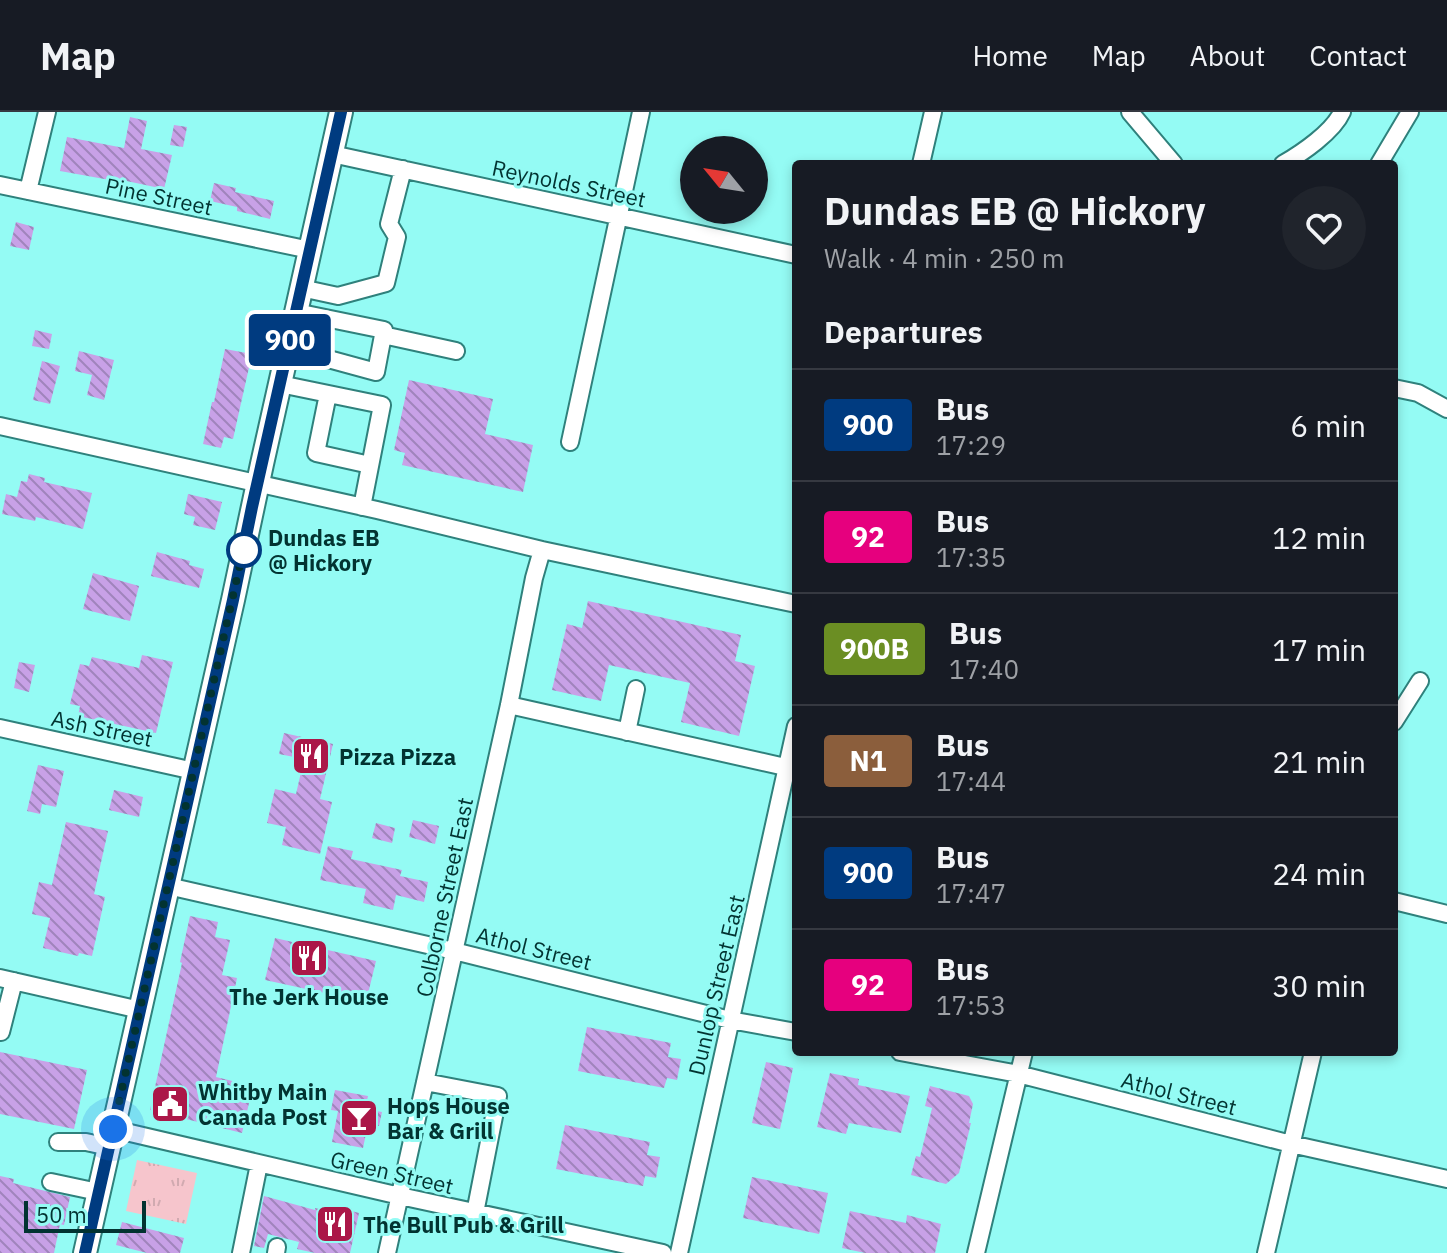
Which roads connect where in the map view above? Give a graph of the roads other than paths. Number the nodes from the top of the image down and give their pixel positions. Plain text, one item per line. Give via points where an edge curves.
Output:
1 (47, 112) edge
2 (341, 112) edge
3 (641, 112) edge
4 (933, 112) edge
5 (1130, 112) edge
6 (1342, 112) edge
7 (1410, 112) edge
8 (332, 154) junction
9 (922, 160) edge
10 (1171, 160) edge
11 (1291, 160) edge
12 (1381, 160) edge
13 (403, 169) junction
14 (0, 185) edge
15 (28, 191) junction
16 (617, 217) junction
17 (310, 250) junction
18 (792, 254) edge
19 (301, 288) junction
20 (296, 312) junction
21 (383, 335) junction
22 (288, 348) junction
23 (456, 351) dead end
24 (280, 384) junction
25 (1398, 389) edge
26 (328, 394) junction
27 (1447, 409) edge
28 (0, 426) edge
29 (570, 442) dead end
30 (370, 465) junction
31 (258, 484) junction
32 (362, 507) junction
33 (542, 550) junction
34 (792, 603) edge
35 (1420, 681) dead end
36 (636, 689) dead end
37 (509, 705) junction
38 (1398, 716) edge
39 (0, 728) edge
40 (627, 732) junction
41 (792, 768) edge
42 (194, 771) junction
43 (168, 886) junction
44 (1398, 902) edge
45 (1447, 914) edge
46 (454, 951) junction
47 (7, 980) edge
48 (140, 1010) junction
49 (730, 1020) junction
50 (792, 1031) edge
51 (1, 1032) edge
52 (921, 1056) edge
53 (1023, 1056) edge
54 (1312, 1056) edge
55 (1018, 1074) junction
56 (425, 1082) junction
57 (111, 1138) junction
58 (58, 1142) dead end
59 (1291, 1144) junction
60 (259, 1164) junction
61 (1447, 1179) edge
62 (51, 1182) dead end
63 (98, 1192) junction
64 (400, 1196) junction
65 (475, 1213) junction
66 (590, 1245) edge
67 (85, 1253) edge
68 (241, 1253) edge
69 (387, 1253) edge
70 (663, 1253) edge
71 (679, 1253) edge
72 (976, 1253) edge
73 (1266, 1253) edge

1 - 15 street
2 - 8 main road
3 - 16 street
4 - 9 street
5 - 10 street
6 - 11 street via 1338,122
7 - 12 street
8 - 13 street, Reynolds Street
8 - 17 main road
13 - 16 street, Reynolds Street
13 - 19 street via 389,224 397,237 386,283 338,296
14 - 15 street, Pine Street
15 - 17 street, Pine Street
16 - 18 street, Reynolds Street
16 - 29 street
17 - 19 main road
19 - 20 main road
20 - 21 street via 384,330
20 - 22 main road
21 - 22 street via 376,372
21 - 23 street
22 - 24 main road
24 - 26 street
24 - 31 main road
25 - 27 street
26 - 30 street via 316,453
26 - 30 street via 382,405
28 - 31 street
30 - 32 street
31 - 32 street
31 - 42 main road
32 - 33 street
33 - 34 street
33 - 37 street, Colborne Street East
35 - 38 street
36 - 40 street
37 - 40 street
37 - 46 street, Colborne Street East
39 - 42 street, Ash Street
40 - 41 street
41 - 49 street, Dunlop Street East
42 - 43 main road
43 - 46 street, Athol Street
43 - 48 main road
44 - 45 street
46 - 49 street, Athol Street
46 - 56 street, Colborne Street East
47 - 48 street
47 - 51 street
48 - 57 main road
49 - 50 street, Athol Street
49 - 71 street, Dunlop Street East
52 - 55 street, Athol Street
53 - 55 street
54 - 59 street
55 - 59 street, Athol Street
55 - 72 street
56 - 64 street, Colborne Street East
56 - 65 street via 498,1096
57 - 58 street, Green Street
57 - 60 street, Green Street
57 - 63 main road
59 - 61 street, Athol Street
59 - 73 street
60 - 64 street, Green Street
60 - 68 street
62 - 63 street
63 - 67 main road
64 - 65 street, Green Street
64 - 69 street, Colborne Street East
65 - 66 street, Green Street
66 - 70 street, Green Street

